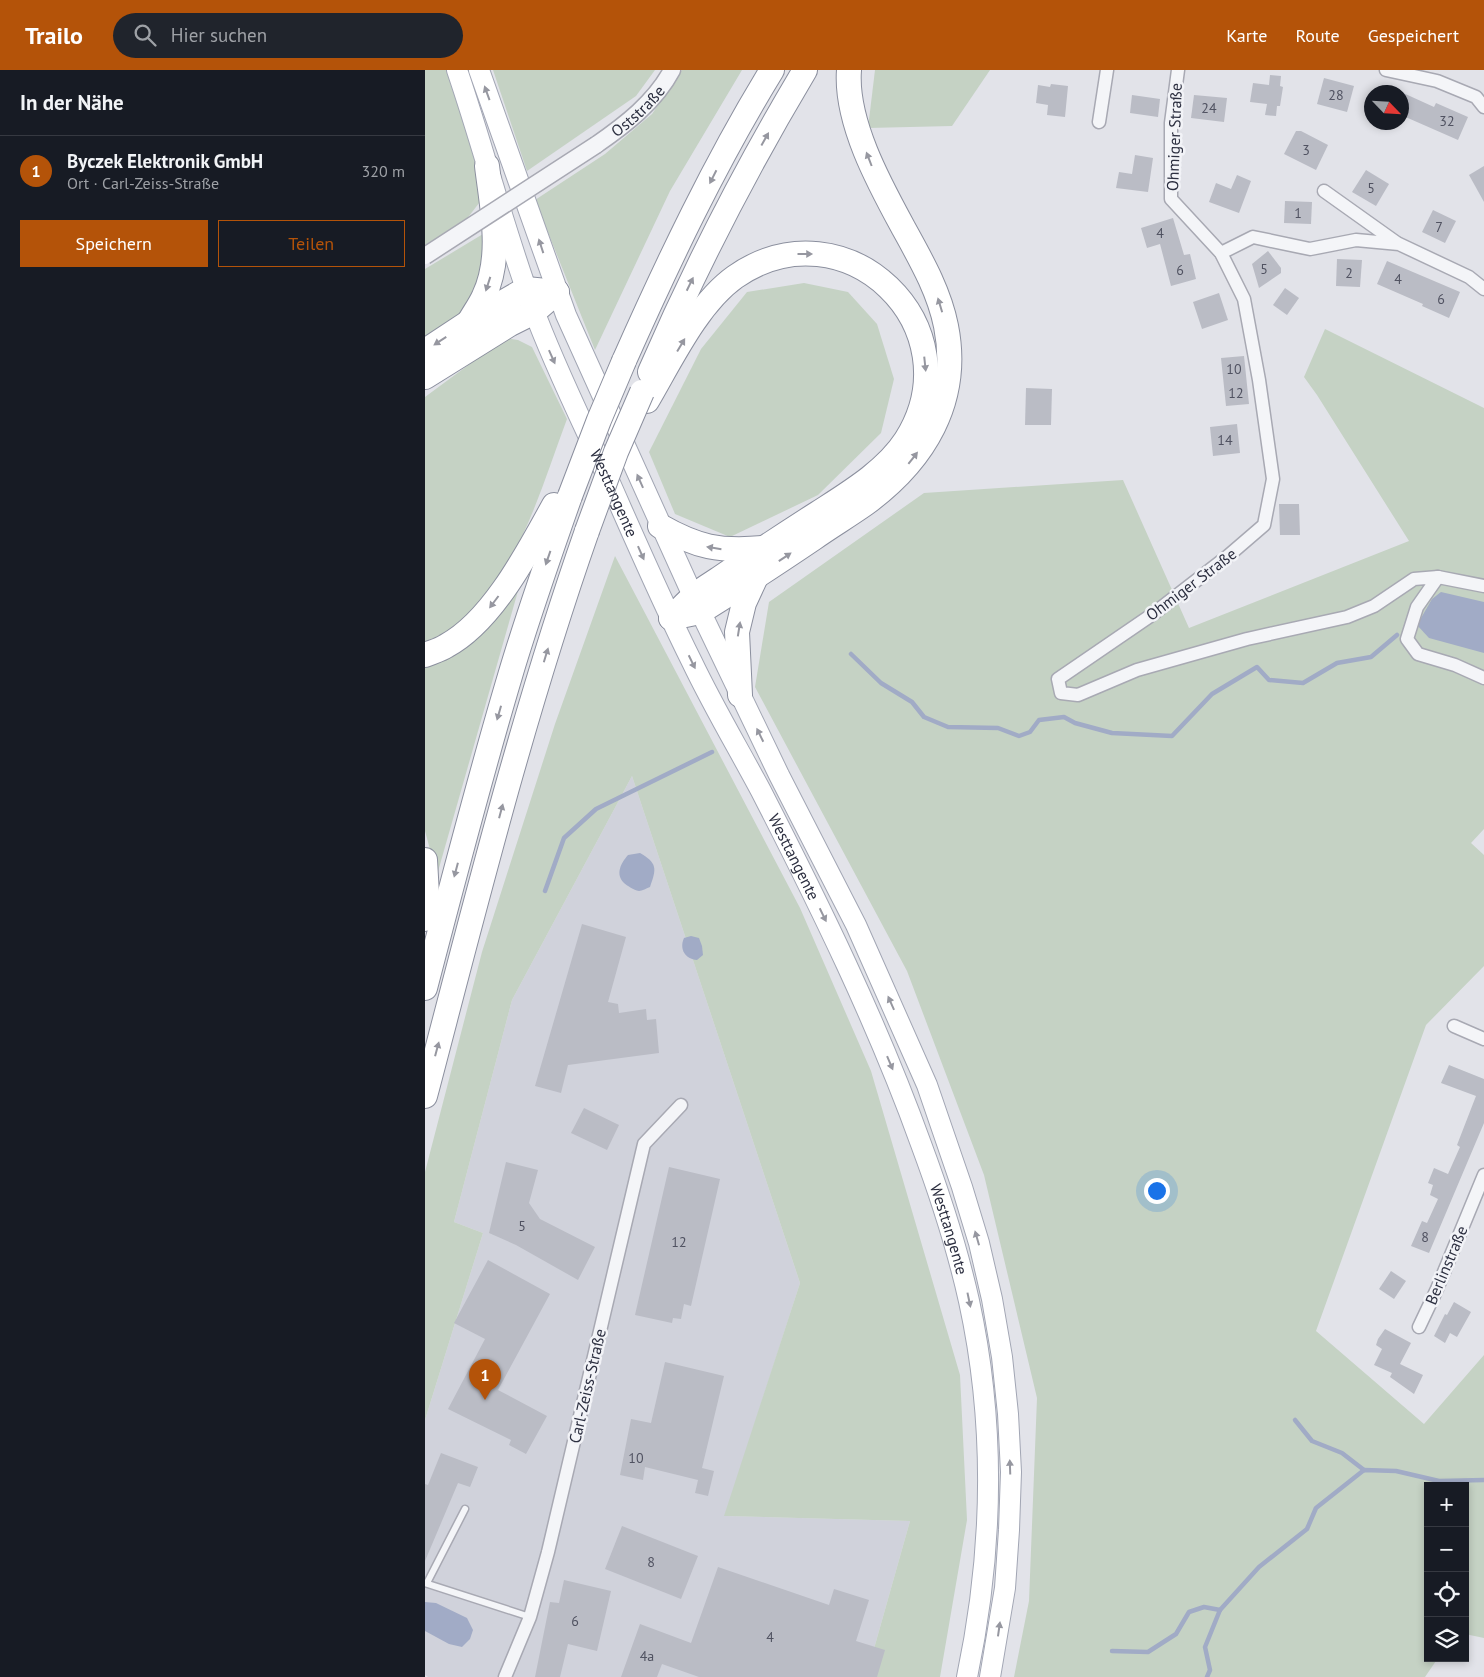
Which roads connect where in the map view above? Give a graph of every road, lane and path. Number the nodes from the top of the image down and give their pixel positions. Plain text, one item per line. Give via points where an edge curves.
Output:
1 (457, 70) edge
2 (479, 70) edge
3 (672, 70) edge
4 (772, 70) edge
5 (805, 70) edge
6 (849, 70) edge
7 (1107, 70) edge
8 (1177, 70) edge
9 (1386, 70) edge
10 (1484, 107) edge
11 (1099, 122) dead end
12 (487, 166) junction
13 (1324, 191) dead end
14 (1399, 244) junction
15 (1221, 253) junction
16 (425, 256) edge
17 (526, 289) junction
18 (1484, 289) edge
19 (557, 292) junction
20 (534, 312) junction
21 (469, 322) junction
22 (425, 351) edge
23 (425, 377) edge
24 (644, 397) junction
25 (567, 491) junction
26 (660, 526) junction
27 (763, 548) junction
28 (756, 576) junction
29 (1438, 577) junction
30 (1484, 586) edge
31 (697, 604) junction
32 (671, 618) junction
33 (425, 655) edge
34 (1484, 678) edge
35 (740, 695) junction
36 (425, 860) edge
37 (425, 918) edge
38 (425, 988) edge
39 (1454, 1026) dead end
40 (1484, 1039) edge
41 (425, 1096) edge
42 (681, 1105) dead end
43 (1484, 1175) edge
44 (1419, 1327) dead end
45 (465, 1509) dead end
46 (426, 1583) edge
47 (530, 1617) junction
48 (505, 1677) edge
49 (967, 1677) edge
50 (990, 1677) edge

1 - 12 main road, Westtangente
19 -> 2 main road, Westtangente
3 - 16 street, Oststraße, bridge via 657,92 622,127
4 -> 25 highway, bridge via 672,255
24 -> 5 highway via 668,329 726,211
28 -> 6 highway via 865,504 903,470 927,441 940,413 947,386 946,326 937,295 869,159 852,103
7 - 11 street
8 - 15 street, Ohmiger Straße via 1171,123 1171,199
9 - 10 street via 1437,81 1476,96
12 - 17 main road, Westtangente
12 -> 21 highway via 496,245 485,295
13 - 14 street
14 - 15 street via 1356,240 1310,249 1253,237
14 - 18 street via 1469,277
15 - 29 street, Ohmiger Straße via 1244,299 1259,380 1273,479 1264,525 1153,614 1057,679 1061,693 1078,695 1137,670 1247,639 1347,617 1374,606 1414,580
17 - 19 highway
17 - 20 main road, Westtangente
17 - 21 highway
19 - 20 highway
26 -> 19 main road, Westtangente
20 - 23 highway
20 -> 32 main road, Westtangente
21 -> 22 highway
24 -> 27 highway via 699,314 734,278 777,257 801,253 849,261 870,272 905,305 917,326 927,373 917,420 905,442 872,475
41 -> 24 highway, bridge via 515,761 563,598 616,452
25 -> 33 highway via 488,610 461,636
25 -> 38 highway via 485,759
27 -> 26 highway via 736,551 709,548
26 - 31 main road, Westtangente
27 - 31 highway
28 - 31 highway
35 -> 28 highway via 737,632 744,603
29 - 30 street, Ohmiger Straße
29 - 34 street via 1417,607 1407,639 1419,654
31 - 32 highway
31 - 35 main road, Westtangente
32 -> 49 main road, Westtangente via 860,991 903,1093 956,1248 979,1358 988,1471 983,1584
50 -> 35 main road, Westtangente via 1005,1588 1011,1472 1002,1357 979,1243 923,1076 856,925
36 - 37 highway
39 - 40 street
42 - 47 street, Carl-Zeiss-Straße via 644,1144
43 - 44 street, Berlinstraße
45 - 46 lane
46 - 47 lane
47 - 48 street, Carl-Zeiss-Straße

